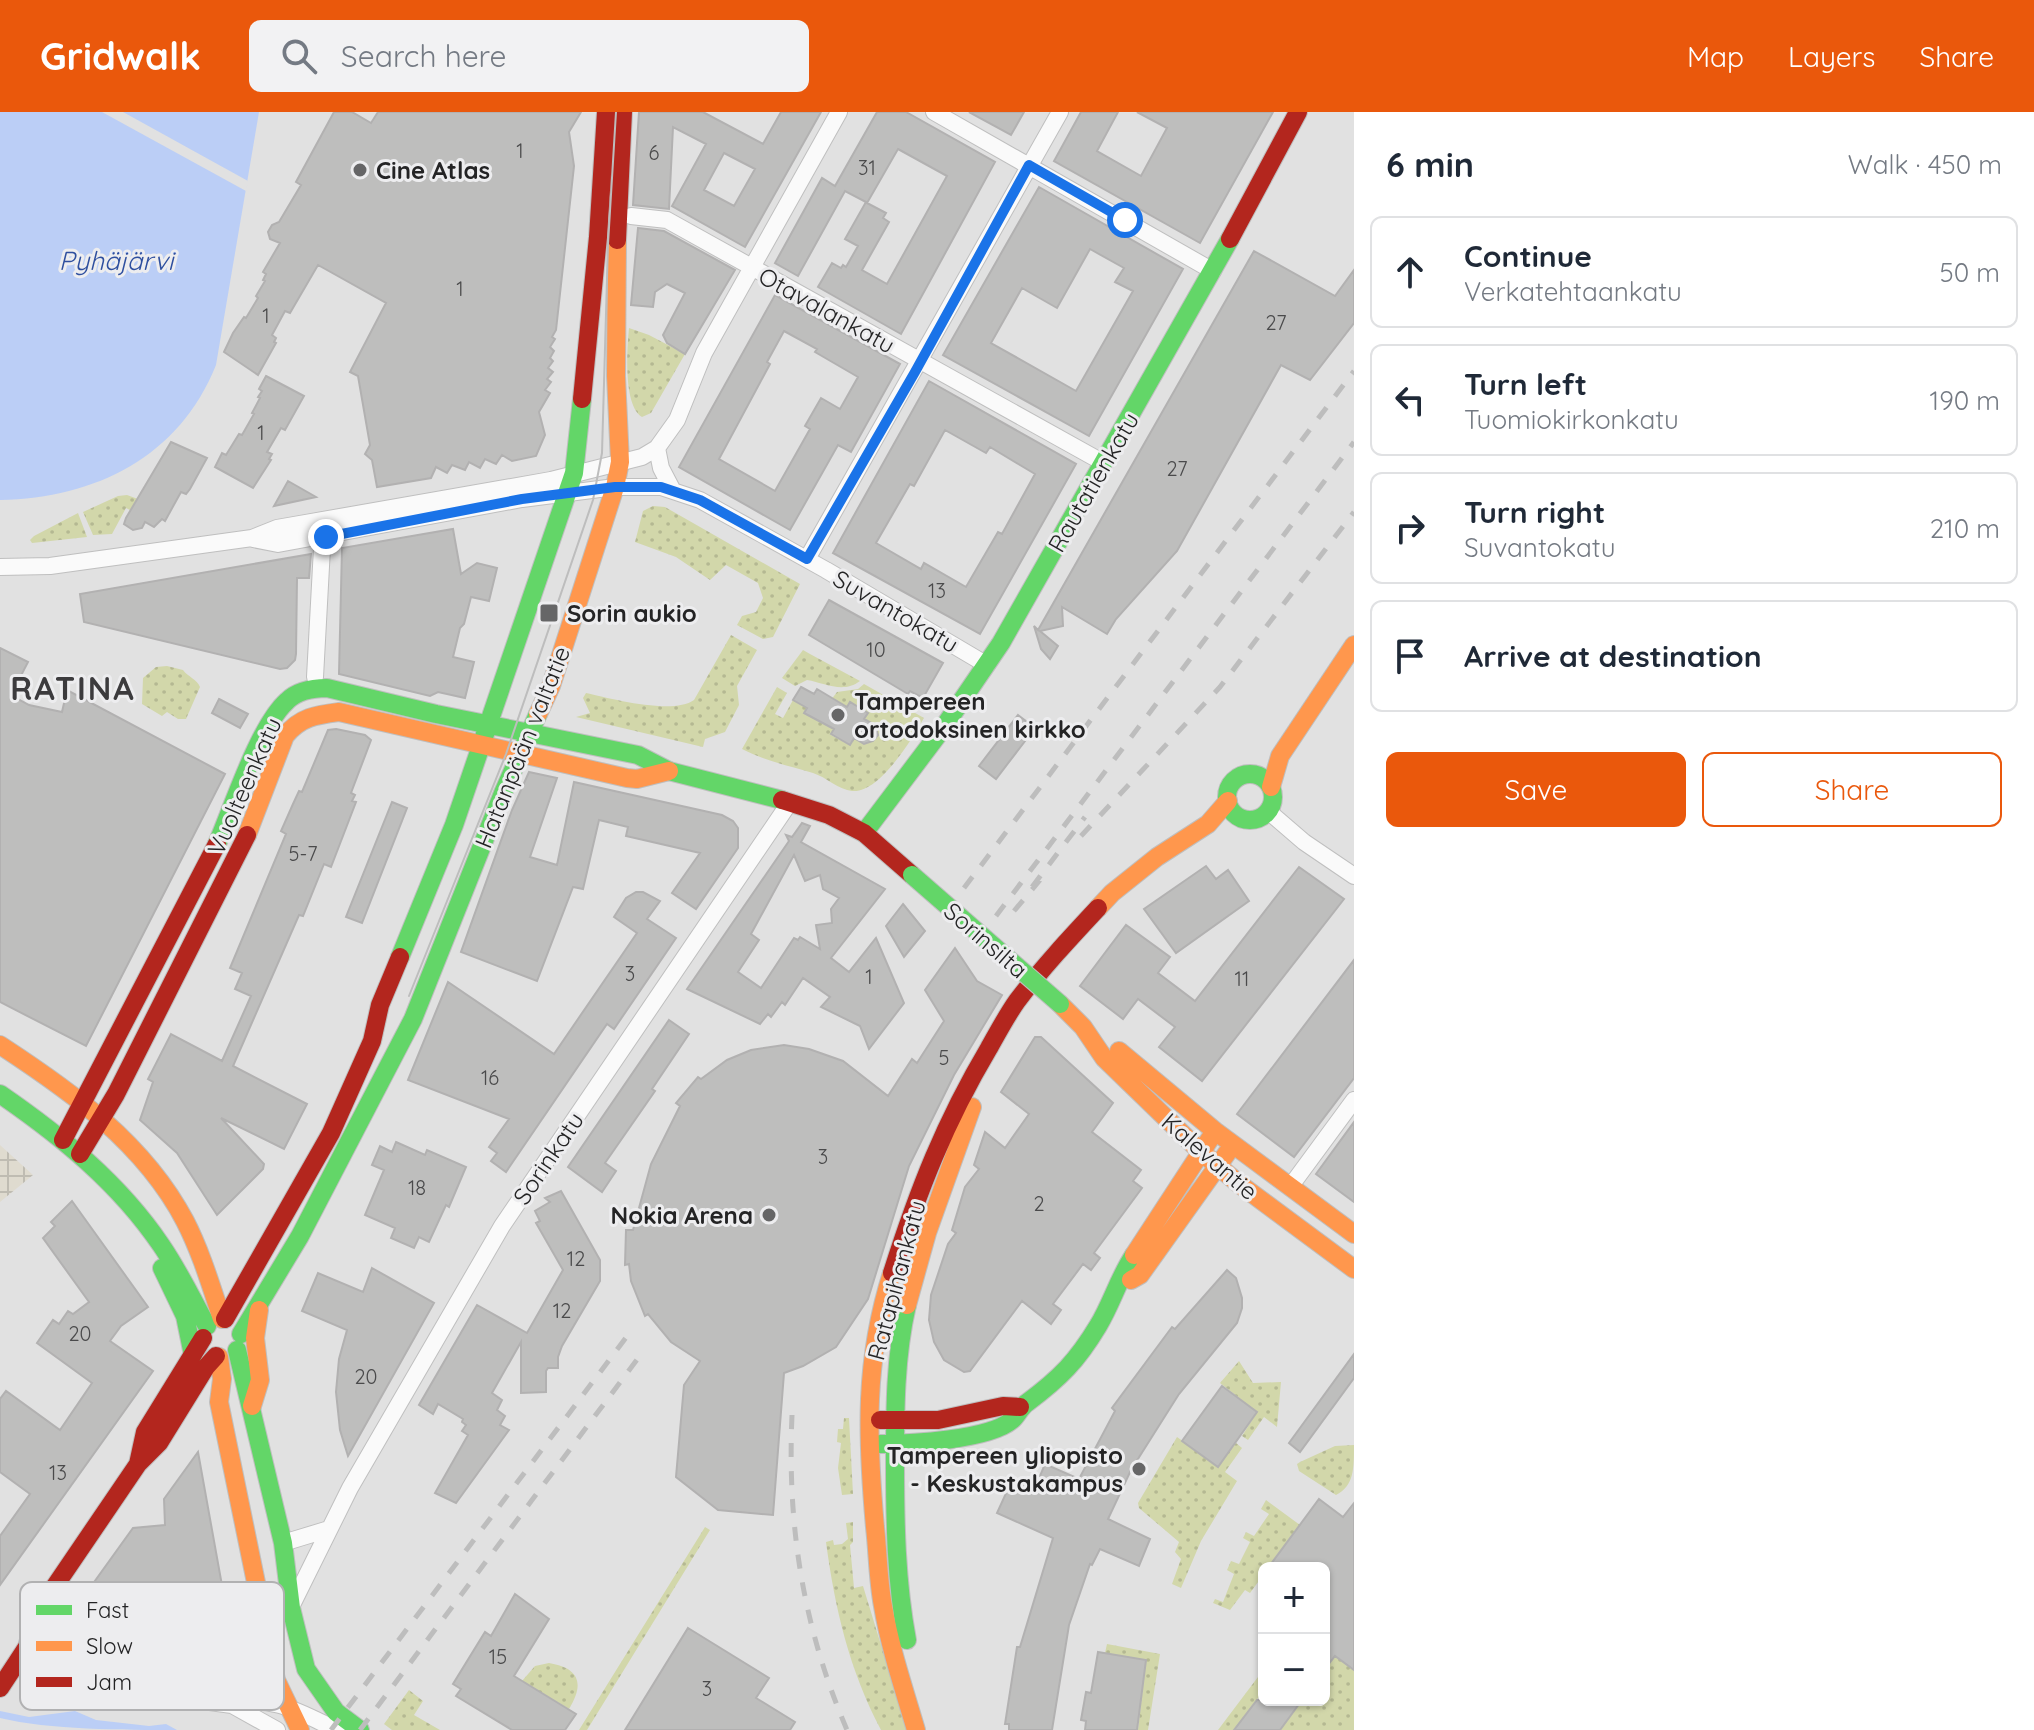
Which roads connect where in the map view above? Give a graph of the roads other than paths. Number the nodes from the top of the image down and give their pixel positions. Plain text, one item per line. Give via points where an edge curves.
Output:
1 (606, 112) edge
2 (623, 112) edge
3 (839, 112) edge
4 (934, 112) edge
5 (1060, 112) edge
6 (1299, 113) edge
7 (1029, 165) junction
8 (631, 216) dead end
9 (751, 268) junction
10 (1213, 271) junction
11 (920, 361) junction
12 (657, 448) junction
13 (620, 462) junction
14 (1104, 463) junction
15 (574, 473) junction
16 (615, 487) junction
17 (672, 489) junction
18 (567, 494) junction
19 (252, 538) junction
20 (322, 548) dead end
21 (807, 559) junction
22 (0, 567) edge
23 (1354, 645) edge
24 (987, 665) junction
25 (315, 677) dead end
26 (490, 724) junction
27 (532, 732) junction
28 (483, 744) junction
29 (522, 754) junction
30 (669, 771) junction
31 (1263, 781) junction
32 (790, 802) junction
33 (1234, 809) junction
34 (1268, 811) junction
35 (864, 833) junction
36 (912, 875) joint
37 (1354, 876) edge
38 (1060, 1004) joint
39 (1083, 1027) junction
40 (996, 1036) junction
41 (0, 1045) edge
42 (0, 1094) edge
43 (1354, 1100) edge
44 (84, 1102) junction
45 (103, 1118) junction
46 (1215, 1131) junction
47 (63, 1140) junction
48 (1233, 1145) junction
49 (1200, 1151) junction
50 (80, 1154) junction
51 (1218, 1166) junction
52 (1290, 1187) junction
53 (1354, 1234) edge
54 (162, 1247) junction
55 (1354, 1269) edge
56 (1121, 1286) junction
57 (259, 1308) junction
58 (214, 1326) junction
59 (239, 1342) junction
60 (193, 1355) junction
61 (218, 1357) junction
62 (252, 1406) junction
63 (1020, 1407) junction
64 (869, 1419) junction
65 (895, 1420) junction
66 (868, 1444) junction
67 (894, 1444) junction
68 (138, 1464) junction
69 (329, 1529) junction
70 (283, 1543) junction
71 (58, 1582) edge
72 (256, 1582) edge
73 (291, 1608) junction
74 (20, 1656) edge
75 (3, 1677) edge
76 (284, 1698) edge
77 (284, 1706) edge
78 (288, 1707) junction
79 (241, 1710) edge
80 (277, 1730) edge
81 (300, 1730) edge
82 (337, 1730) edge
83 (360, 1730) edge
84 (916, 1730) edge
85 (932, 1730) edge

1 - 15 main road, Hatanpään valtatie
2 - 13 main road, Hatanpään valtatie via 615,280
3 - 9 street
4 - 7 street
5 - 7 street
6 - 10 main road, Rautatienkatu
7 - 10 street
7 - 11 street
8 - 9 street, Otavalankatu via 667,220
9 - 11 street, Otavalankatu
9 - 12 street via 704,353 677,420
10 - 14 main road, Rautatienkatu
11 - 14 street, Otavalankatu
11 - 21 street
12 - 13 street, Suvantokatu
12 - 17 street
13 - 15 street, Suvantokatu
13 - 16 main road, Hatanpään valtatie
14 - 24 main road, Rautatienkatu
15 - 18 main road, Hatanpään valtatie
15 - 19 street, Suvantokatu via 277,528
16 - 17 street, Suvantokatu
16 - 18 street, Suvantokatu
16 - 27 main road, Hatanpään valtatie
17 - 21 street, Suvantokatu
18 - 19 street, Suvantokatu via 278,544
18 - 26 main road, Hatanpään valtatie
19 - 22 street, Suvantokatu via 50,566
20 - 25 street
21 - 24 street, Suvantokatu
23 - 31 main road
24 - 35 main road, Rautatienkatu
26 - 27 main road, Vuolteenkatu
26 - 28 main road, Hatanpään valtatie
26 - 44 main road, Vuolteenkatu via 327,688 312,688 288,699 267,727 208,865
27 - 29 main road, Hatanpään valtatie
27 - 30 main road, Vuolteenkatu via 638,755
28 - 29 main road, Vuolteenkatu
28 - 45 main road, Vuolteenkatu via 339,712 310,716 293,726 243,846
28 - 58 main road, Hatanpään valtatie via 380,1005 372,1041 331,1133
29 - 30 main road, Vuolteenkatu via 637,779
29 - 57 main road, Hatanpään valtatie via 413,1019
30 - 32 main road, Vuolteenkatu
31 - 33 main road via 1244,775 1235,781 1229,790
31 - 34 main road via 1273,797
32 - 35 main road, Vuolteenkatu
32 - 69 street, Sorinkatu via 502,1226
33 - 34 main road via 1258,819
33 - 40 main road, Ratapihankatu via 1143,868 1095,910 1037,975
34 - 37 street
35 - 36 main road, Vuolteenkatu
36 - 38 main road, Sorinsilta, bridge
38 - 39 main road, Kalevantie
39 - 46 main road, Kalevantie
39 - 49 main road, Kalevantie via 1104,1058
40 - 64 main road, Ratapihankatu via 942,1134 918,1192 877,1333
40 - 65 main road, Ratapihankatu via 912,1284
41 - 44 main road
42 - 47 main road
43 - 52 street
44 - 45 main road
44 - 47 main road, Vuolteenkatu
45 - 50 main road, Vuolteenkatu
45 - 58 main road via 179,1209 203,1261
46 - 48 main road, Kalevantie
46 - 49 main road
47 - 50 main road
48 - 51 main road
48 - 52 main road, Kalevantie
49 - 51 main road, Kalevantie
49 - 56 main road via 1127,1265
50 - 54 main road via 118,1191
51 - 55 main road, Kalevantie
51 - 56 main road via 1140,1275
52 - 53 main road, Kalevantie
54 - 58 main road
54 - 60 main road via 161,1265 185,1316
56 - 63 main road via 1066,1371
57 - 59 main road, Hatanpään valtatie
57 - 62 main road via 255,1338 260,1380
58 - 59 main road via 237,1326
58 - 60 main road, Hatanpään valtatie
58 - 61 main road via 208,1351
59 - 61 main road via 226,1357
59 - 62 main road
60 - 68 main road, Hatanpään valtatie via 145,1432
61 - 68 main road, Hatanpään valtatie via 206,1367 159,1443
61 - 72 main road via 219,1402
62 - 70 main road
63 - 65 main road via 938,1420
63 - 67 main road via 1012,1419 987,1429
64 - 65 main road
64 - 66 main road, Ratapihankatu
65 - 67 main road, Ratapihankatu
66 - 67 main road
66 - 84 main road, Ratapihankatu via 882,1603
67 - 85 main road, Ratapihankatu via 900,1604
68 - 71 main road, Hatanpään valtatie
69 - 70 street
69 - 73 street, Sorinkatu
70 - 73 main road
73 - 83 main road via 306,1669 336,1712
74 - 75 main road, Hatanpään valtatie
76 - 78 main road
77 - 78 street
78 - 81 main road
78 - 82 street
79 - 80 street

